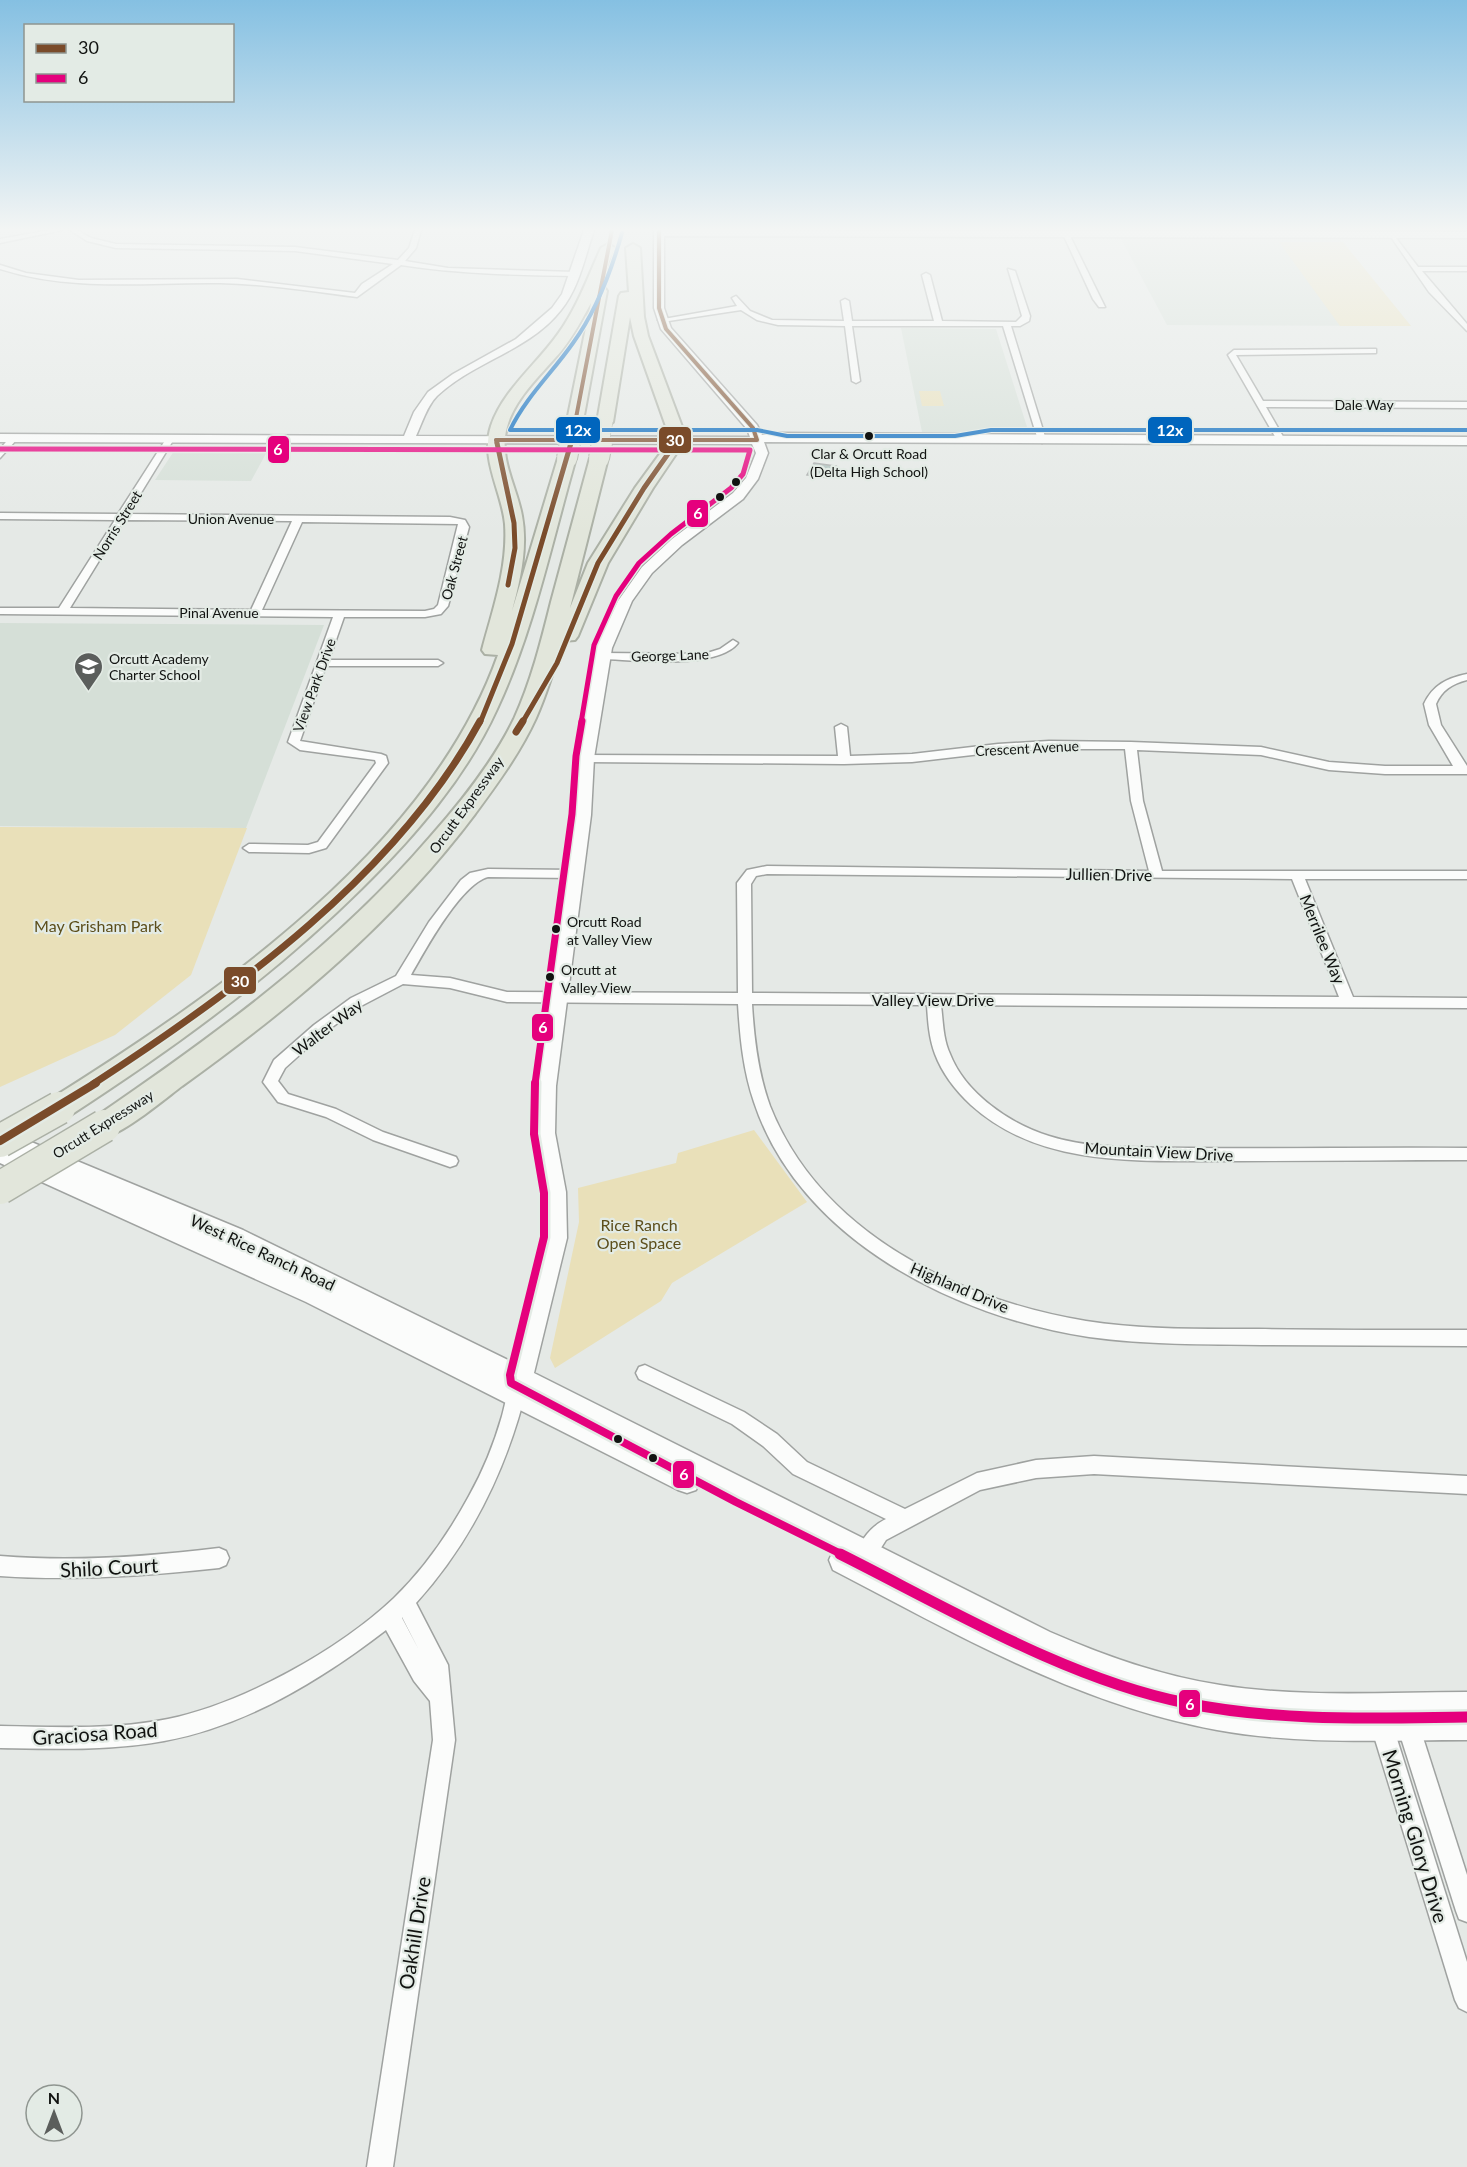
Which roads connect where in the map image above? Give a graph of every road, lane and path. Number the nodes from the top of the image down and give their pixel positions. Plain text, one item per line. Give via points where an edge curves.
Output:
1 (533, 331) edge
2 (568, 331) edge
3 (592, 331) edge
4 (620, 331) edge
5 (640, 331) edge
6 (668, 331) edge
7 (849, 331) edge
8 (1008, 331) edge
9 (1373, 351) dead end
10 (856, 381) dead end
11 (1260, 404) junction
12 (1467, 405) edge
13 (0, 438) edge
14 (14, 438) junction
15 (170, 439) junction
16 (409, 439) junction
17 (496, 440) junction
18 (674, 440) junction
19 (757, 440) junction
20 (1042, 440) junction
21 (1281, 440) junction
22 (1467, 441) edge
23 (0, 455) edge
24 (0, 516) edge
25 (122, 518) junction
26 (298, 519) junction
27 (462, 522) joint
28 (0, 611) edge
29 (63, 611) junction
30 (255, 612) junction
31 (437, 612) joint
32 (340, 613) junction
33 (733, 643) dead end
34 (602, 656) junction
35 (322, 663) junction
36 (438, 663) dead end
37 (1467, 677) edge
38 (524, 720) junction
39 (841, 727) dead end
40 (1131, 746) junction
41 (586, 758) junction
42 (844, 760) junction
43 (1464, 770) edge
44 (436, 790) junction
45 (249, 848) dead end
46 (752, 873) joint
47 (574, 874) junction
48 (1157, 875) junction
49 (1297, 875) junction
50 (1467, 875) edge
51 (401, 979) junction
52 (558, 997) junction
53 (746, 998) junction
54 (933, 999) junction
55 (1348, 1002) junction
56 (1467, 1003) edge
57 (0, 1139) edge
58 (0, 1153) edge
59 (1467, 1154) edge
60 (450, 1161) dead end
61 (0, 1188) edge
62 (1467, 1338) edge
63 (645, 1373) dead end
64 (518, 1386) junction
65 (1467, 1485) edge
66 (905, 1519) junction
67 (865, 1555) junction
68 (219, 1558) dead end
69 (0, 1566) edge
70 (397, 1608) junction
71 (1467, 1707) edge
72 (1392, 1715) junction
73 (1467, 1725) edge
74 (0, 1737) edge
75 (1467, 1911) edge
76 (1467, 2000) edge
77 (380, 2167) edge

1 - 16 street via 432,394
2 - 17 highway via 508,408
3 - 44 highway, Orcutt Expressway, bridge via 567,458 514,638 479,725
4 - 38 highway, Orcutt Expressway, bridge via 599,458 545,664
5 - 18 highway via 676,432
6 - 19 street via 753,428
7 - 10 street
8 - 20 street
9 - 11 street via 1234,352 1232,355
11 - 12 street, Dale Way
11 - 21 street
13 - 14 street
14 - 15 street
14 - 23 street
15 - 16 street
15 - 25 street, Norris Street
16 - 17 street
17 - 18 street
17 - 44 highway via 514,523 515,548 485,678
18 - 19 street
18 - 38 highway via 598,563 557,663
19 - 20 street via 786,446 956,446 991,440
19 - 34 street via 762,453 746,488 647,570 616,616
20 - 21 street
21 - 22 street
24 - 25 street, Union Avenue
25 - 26 street, Union Avenue
25 - 29 street, Norris Street
26 - 27 street, Union Avenue
26 - 30 street
27 - 31 street, Oak Street via 462,543 443,606
28 - 29 street, Pinal Avenue
29 - 30 street, Pinal Avenue
30 - 32 street, Pinal Avenue
31 - 32 street, Pinal Avenue
32 - 35 street, View Park Drive
33 - 34 street, George Lane via 724,651 705,657
34 - 41 street
35 - 36 street
35 - 45 street, View Park Drive via 294,742 377,757 382,763 322,845 309,849
37 - 43 street via 1440,688 1430,704 1435,725
38 - 61 highway, Orcutt Expressway, bridge via 498,764 434,851 345,943 216,1049 104,1126
39 - 42 street
40 - 42 street, Crescent Avenue via 1039,746
40 - 43 street, Crescent Avenue via 1261,751 1329,766
40 - 48 street via 1137,801
41 - 42 street, Crescent Avenue
41 - 47 street
44 - 57 highway, Orcutt Expressway, bridge via 390,846 255,972 193,1020 59,1108
46 - 48 street, Jullien Drive via 767,870
46 - 53 street, Highland Drive via 744,883
47 - 51 street via 475,876 434,925
47 - 52 street
48 - 49 street, Jullien Drive
49 - 50 street, Jullien Drive
49 - 55 street, Merrilee Way
51 - 52 street, Valley View Drive via 450,983 507,997
51 - 60 street, Walter Way via 356,1002 319,1029 279,1064 270,1082 283,1098
52 - 53 street, Valley View Drive
52 - 64 street via 543,1111 555,1192 555,1238
53 - 54 street, Valley View Drive
53 - 62 street, Highland Drive via 750,1066 762,1105 782,1146 831,1209 872,1245 949,1286 996,1305 1088,1329 1184,1336
54 - 55 street, Valley View Drive
54 - 59 street, Mountain View Drive via 940,1046 963,1087 990,1113 1049,1142 1093,1151 1144,1153
55 - 56 street, Valley View Drive
57 - 64 street, West Rice Ranch Road via 235,1237
58 - 64 street, West Rice Ranch Road
63 - 66 street via 738,1418 800,1468
64 - 67 street
64 - 70 street, Graciosa Road via 510,1424 485,1486 437,1563
64 - 72 street via 1025,1652 1086,1678 1185,1709 1229,1716 1301,1723
65 - 66 street via 1071,1466 977,1482
66 - 67 street via 879,1533
67 - 72 street via 1040,1642 1132,1678 1186,1694 1240,1702
68 - 69 street, Shilo Court via 132,1569 39,1570
70 - 74 street, Graciosa Road via 341,1653 276,1690 224,1713 156,1732
70 - 77 street, Oakhill Drive via 421,1674 442,1698 444,1740
71 - 72 street
72 - 73 street
72 - 75 street, Morning Glory Drive
72 - 76 street, Morning Glory Drive

